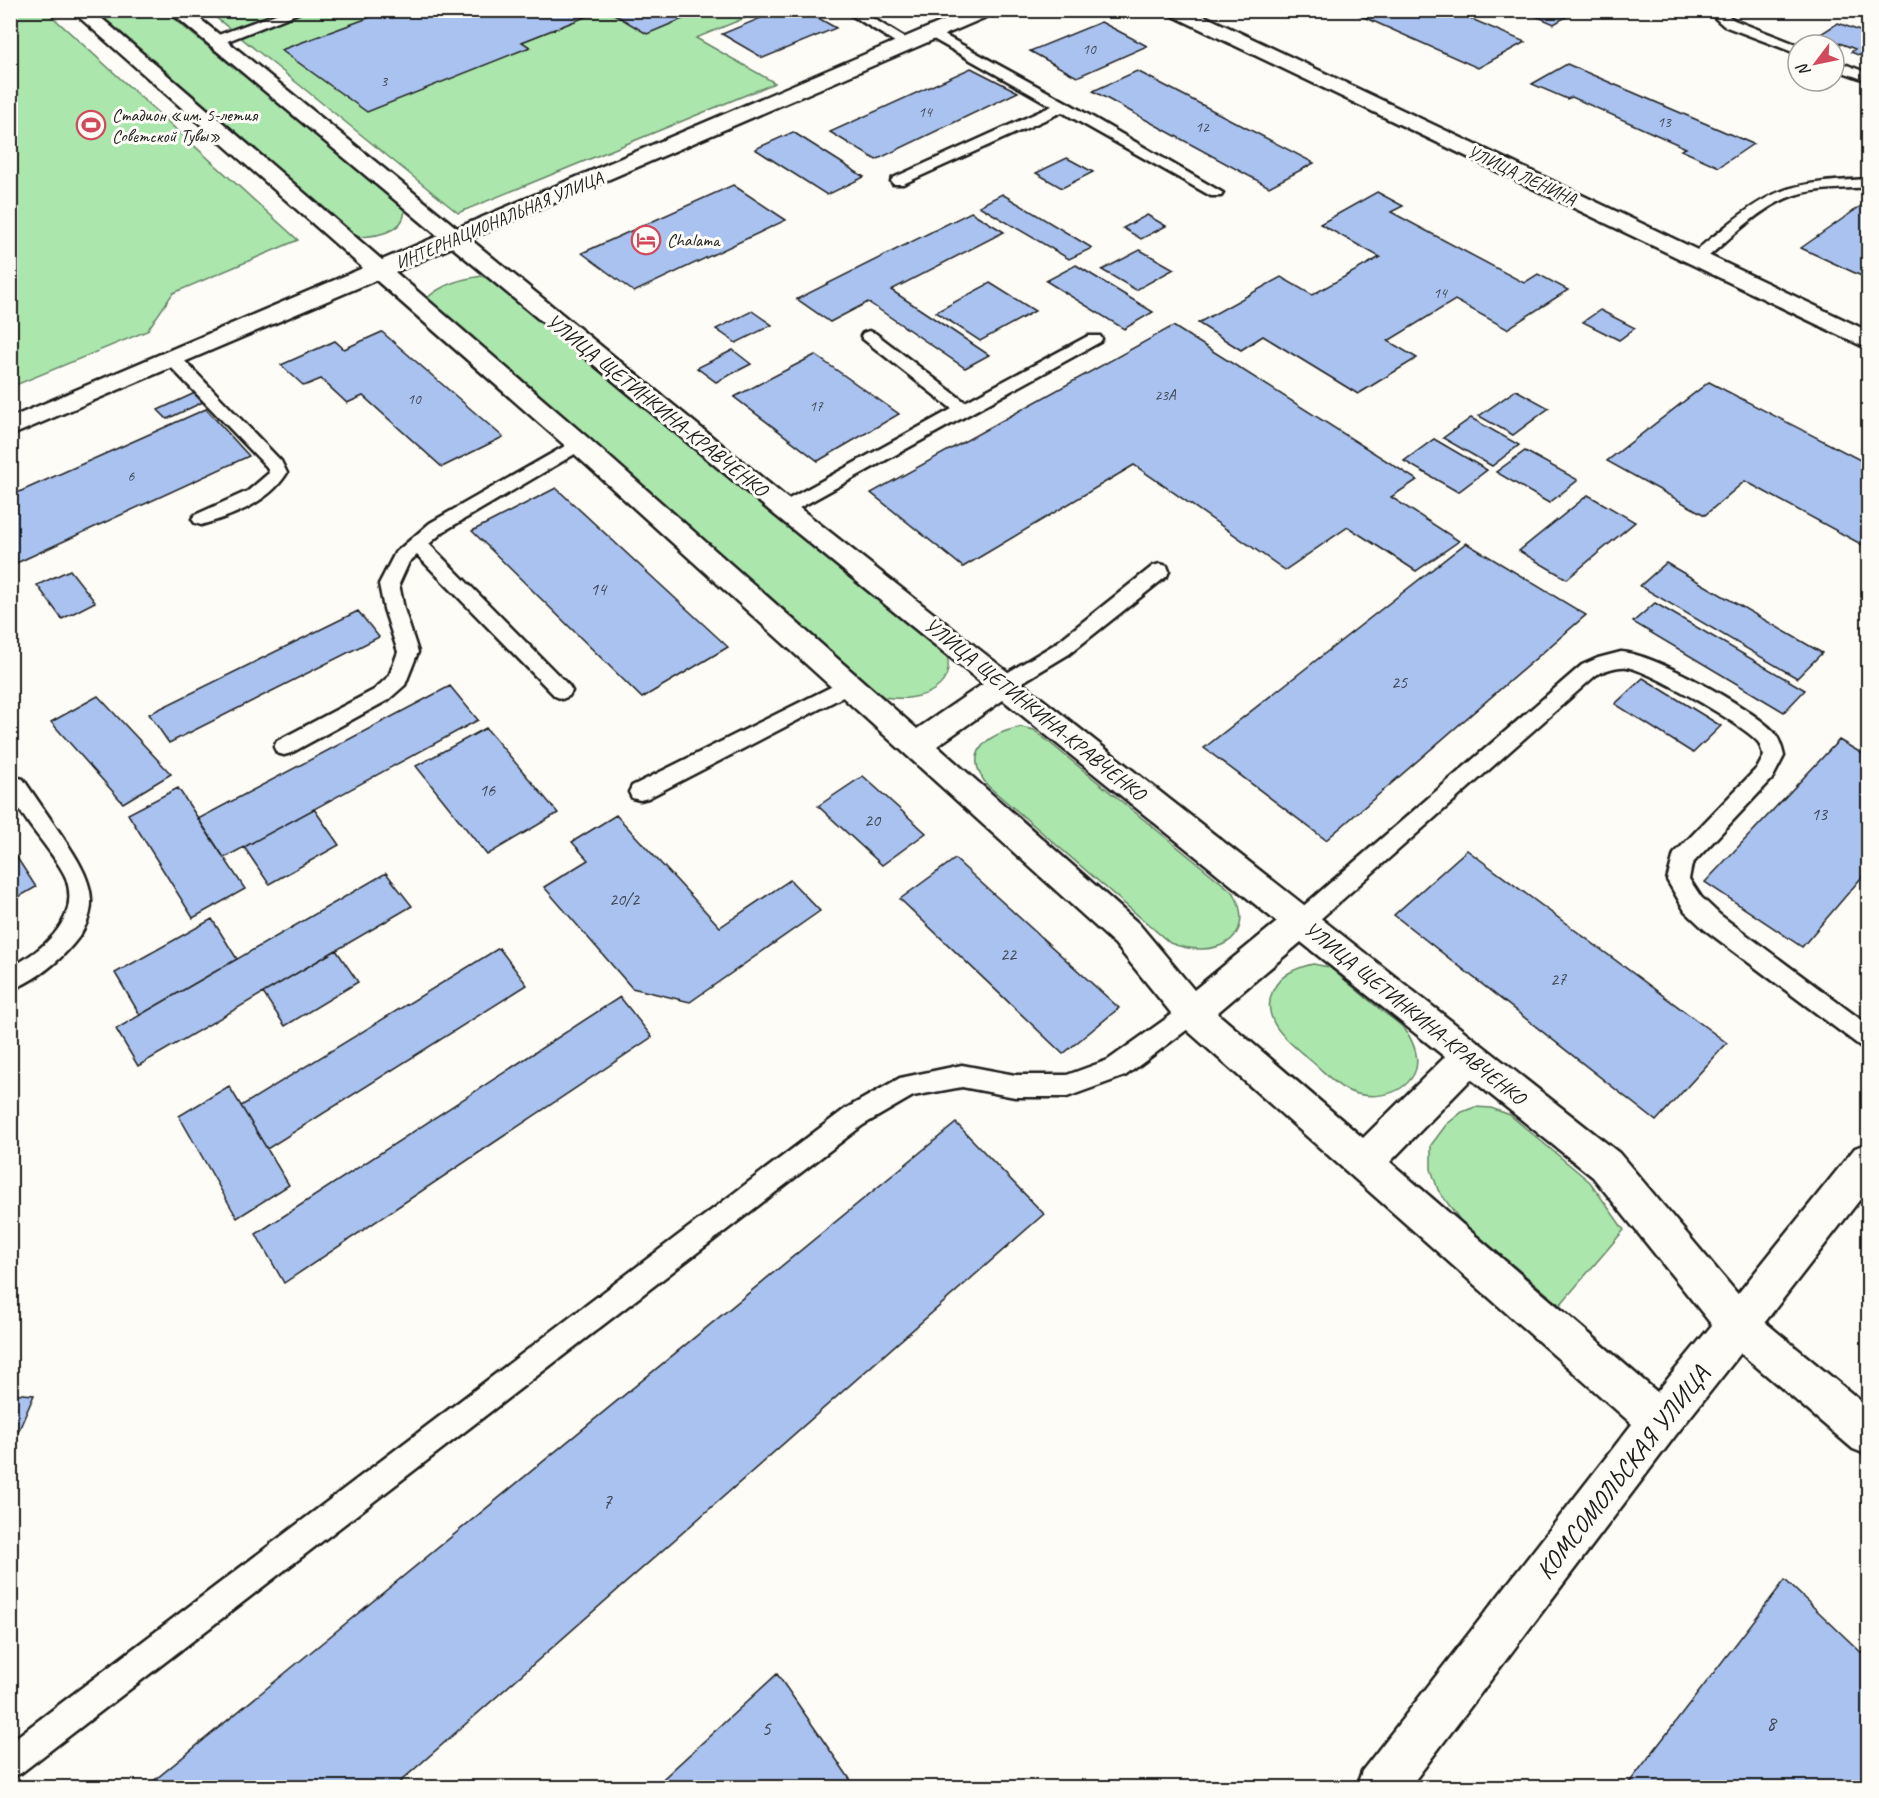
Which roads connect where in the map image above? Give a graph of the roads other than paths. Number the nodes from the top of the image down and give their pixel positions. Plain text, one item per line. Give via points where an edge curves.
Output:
1 (80, 10) edge
2 (177, 10) edge
3 (300, 10) edge
4 (849, 10) edge
5 (986, 10) edge
6 (1176, 10) edge
7 (1712, 10) edge
8 (933, 33) junction
9 (215, 41) junction
10 (908, 44) junction
11 (1786, 45) edge
12 (1846, 68) edge
13 (1869, 77) edge
14 (1063, 106) junction
15 (898, 182) dead end
16 (1869, 183) edge
17 (1216, 193) dead end
18 (453, 239) junction
19 (1697, 258) junction
20 (380, 271) junction
21 (869, 336) dead end
22 (1094, 339) dead end
23 (1869, 340) edge
24 (173, 359) junction
25 (964, 411) junction
26 (10, 428) edge
27 (579, 444) junction
28 (784, 509) junction
29 (201, 519) dead end
30 (417, 543) junction
31 (1160, 571) dead end
32 (1004, 684) junction
33 (849, 685) junction
34 (562, 691) dead end
35 (915, 746) junction
36 (284, 747) dead end
37 (15, 785) dead end
38 (640, 792) dead end
39 (1301, 922) junction
40 (10, 980) edge
41 (1192, 1013) junction
42 (1869, 1038) edge
43 (1470, 1056) junction
44 (1869, 1160) edge
45 (1364, 1162) junction
46 (1738, 1325) junction
47 (1660, 1421) junction
48 (1869, 1434) edge
49 (10, 1761) edge
50 (1378, 1788) edge

1 - 20 street
2 - 9 street, УЛИЦА ЩЕТИНКИНА-КРАВЧЕНКО
3 - 9 lane
4 - 10 lane
5 - 8 street, ИНТЕРНАЦИОНАЛЬНАЯ УЛИЦА
6 - 19 street, УЛИЦА ЛЕНИНА
7 - 11 lane via 1729,23
8 - 10 street, ИНТЕРНАЦИОНАЛЬНАЯ УЛИЦА
8 - 14 lane
9 - 18 street, УЛИЦА ЩЕТИНКИНА-КРАВЧЕНКО
10 - 18 street, ИНТЕРНАЦИОНАЛЬНАЯ УЛИЦА
12 - 13 lane
14 - 15 lane
14 - 17 lane
16 - 19 lane via 1785,194 1740,223
18 - 20 street, ИНТЕРНАЦИОНАЛЬНАЯ УЛИЦА
18 - 28 street, УЛИЦА ЩЕТИНКИНА-КРАВЧЕНКО
19 - 23 street, УЛИЦА ЛЕНИНА
20 - 24 street, ИНТЕРНАЦИОНАЛЬНАЯ УЛИЦА
20 - 27 street
21 - 25 lane
22 - 25 lane
24 - 26 street, ИНТЕРНАЦИОНАЛЬНАЯ УЛИЦА
24 - 29 lane via 275,465 278,473 273,483 258,492
25 - 28 lane
27 - 30 lane via 437,527
27 - 33 street
28 - 32 street, УЛИЦА ЩЕТИНКИНА-КРАВЧЕНКО
30 - 34 lane
30 - 36 lane via 402,558 389,584 408,652 398,680 381,696
31 - 32 lane via 1062,649
32 - 35 street
32 - 39 street, УЛИЦА ЩЕТИНКИНА-КРАВЧЕНКО
33 - 35 street
33 - 38 lane
35 - 41 street via 1127,934
37 - 40 lane via 77,876 82,904 75,928 54,951
39 - 41 street
39 - 42 lane via 1589,670 1607,661 1631,660 1748,721 1767,737 1774,756 1765,773 1682,860 1678,880 1693,904
39 - 43 street, УЛИЦА ЩЕТИНКИНА-КРАВЧЕНКО
41 - 45 street
41 - 49 lane via 1116,1068 1067,1086 1015,1086 962,1076 909,1086 854,1117
43 - 45 street
43 - 46 street, УЛИЦА ЩЕТИНКИНА-КРАВЧЕНКО via 1606,1165
44 - 46 street, КОМСОМОЛЬСКАЯ УЛИЦА
45 - 47 street
46 - 47 street, КОМСОМОЛЬСКАЯ УЛИЦА
46 - 48 street, УЛИЦА ЩЕТИНКИНА-КРАВЧЕНКО
47 - 50 street, КОМСОМОЛЬСКАЯ УЛИЦА

